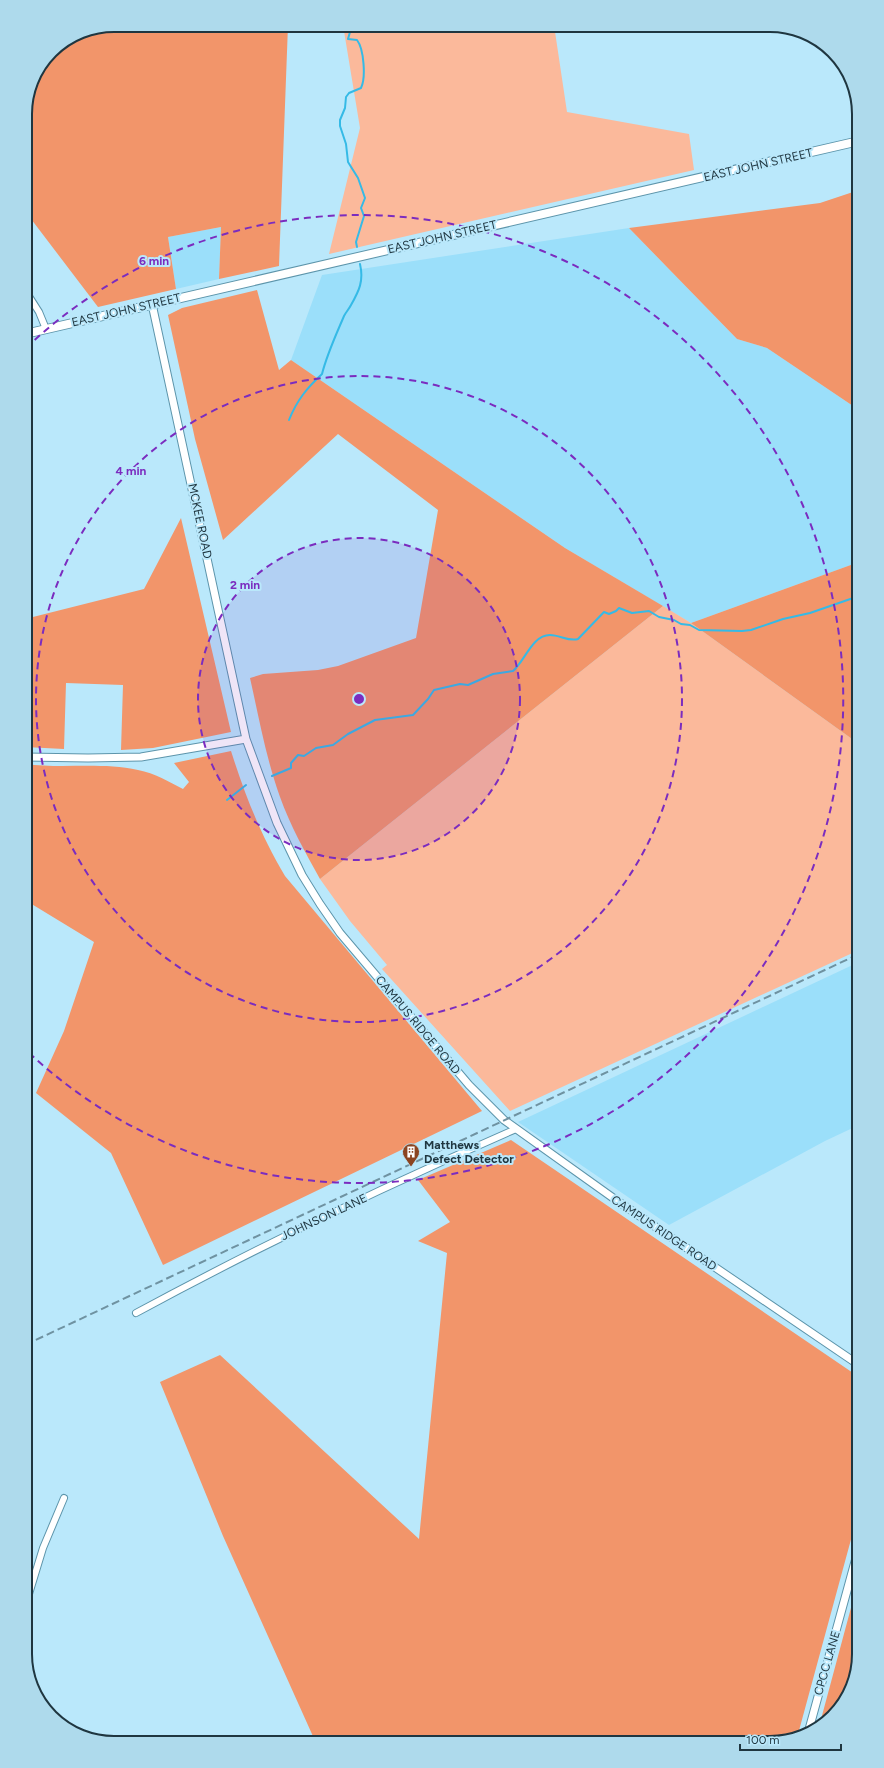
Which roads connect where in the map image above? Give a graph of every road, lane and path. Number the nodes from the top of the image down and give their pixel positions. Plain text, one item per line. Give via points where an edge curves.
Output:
1 (852, 144) edge
2 (32, 300) edge
3 (152, 304) junction
4 (46, 329) junction
5 (32, 332) edge
6 (246, 739) junction
7 (32, 757) edge
8 (516, 1129) junction
9 (136, 1313) dead end
10 (852, 1360) edge
11 (64, 1498) dead end
12 (852, 1573) edge
13 (32, 1583) edge
14 (810, 1725) edge

1 - 3 main road, EAST JOHN STREET
2 - 4 street via 40,312
3 - 4 main road, EAST JOHN STREET
3 - 6 street, MCKEE ROAD
4 - 5 main road, EAST JOHN STREET
6 - 7 street via 141,757
6 - 8 street, CAMPUS RIDGE ROAD via 279,829 302,875 340,933 469,1084 492,1109
8 - 9 street, JOHNSON LANE via 294,1231
8 - 10 street, CAMPUS RIDGE ROAD
11 - 13 street via 43,1548
12 - 14 street, CPCC LANE

